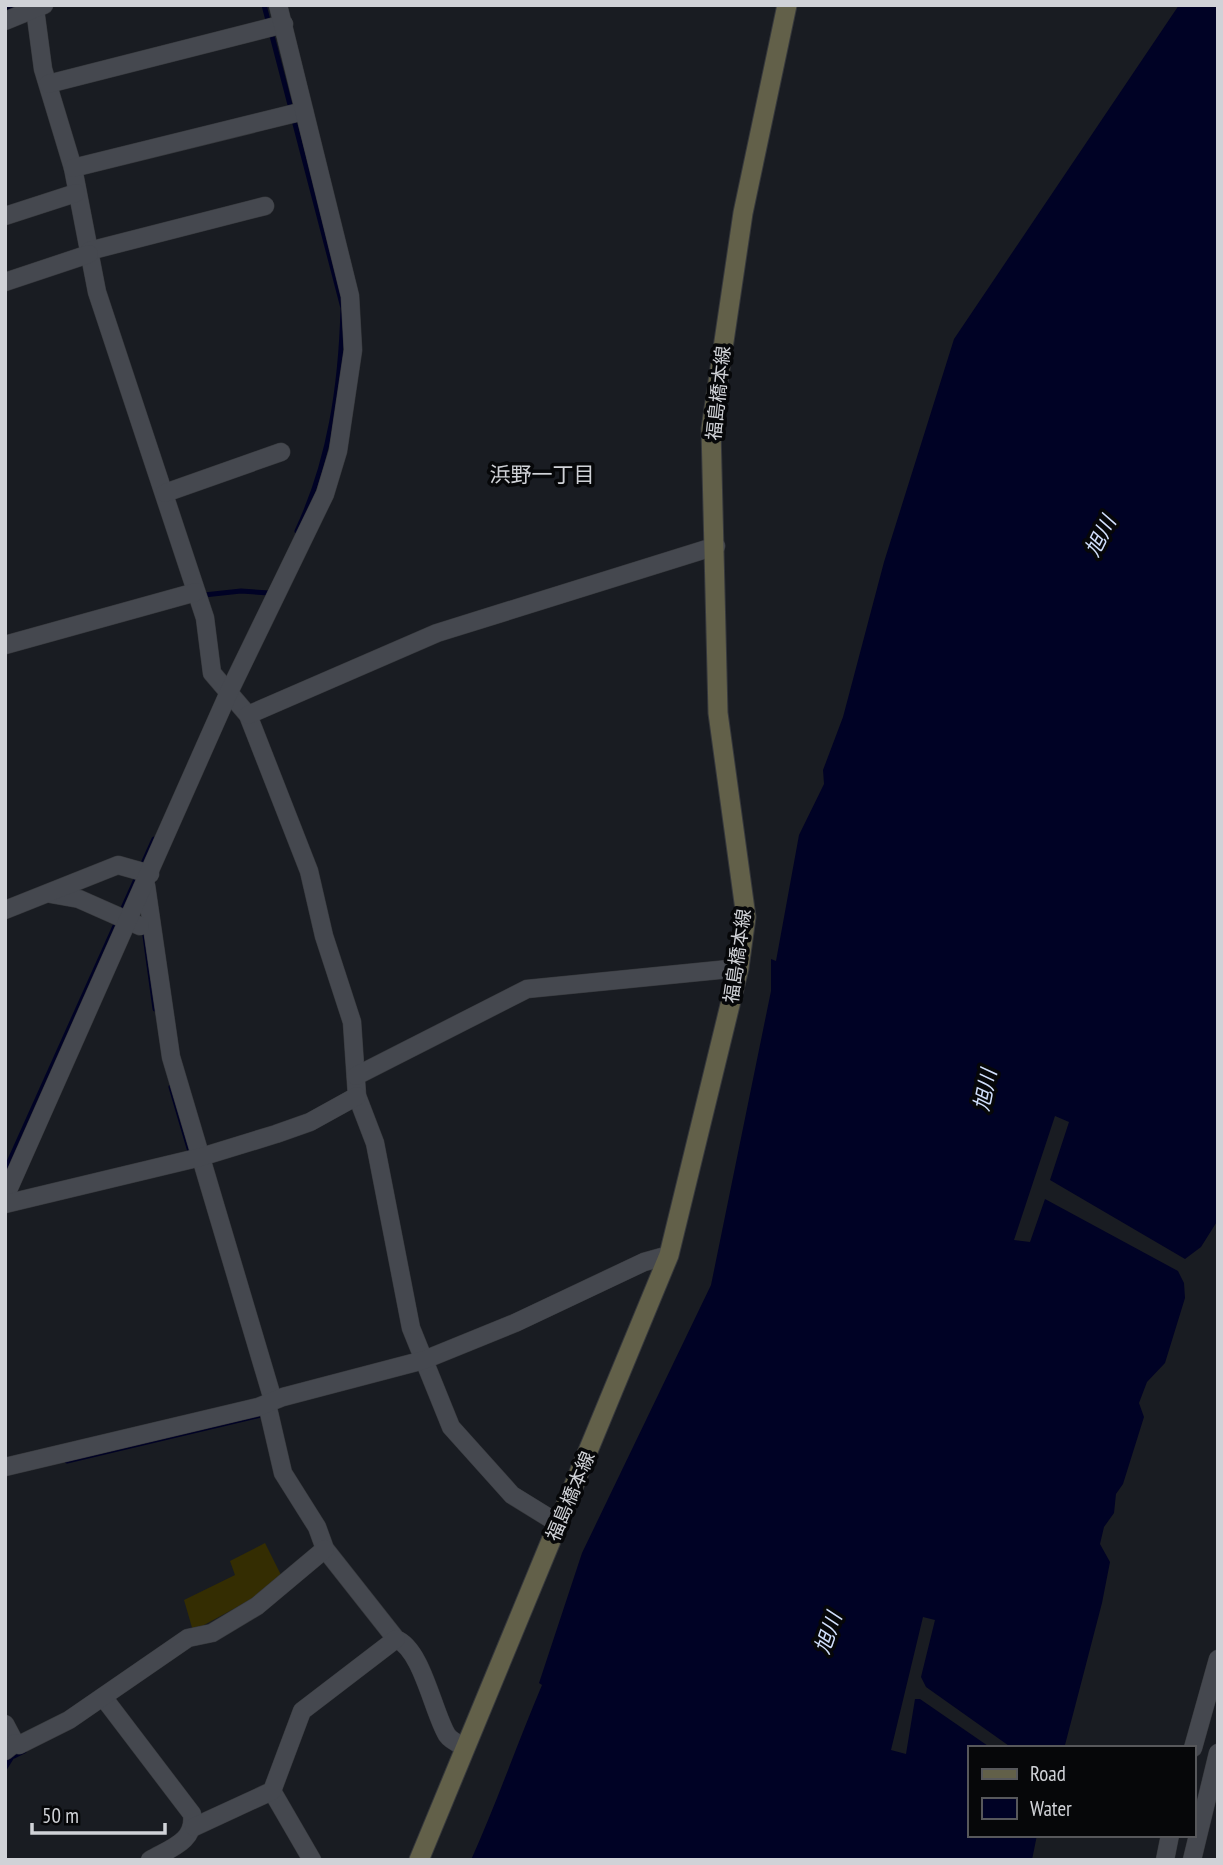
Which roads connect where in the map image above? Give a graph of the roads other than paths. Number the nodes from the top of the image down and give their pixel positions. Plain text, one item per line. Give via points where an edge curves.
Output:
1 (278, 5) edge
2 (788, 5) edge
3 (39, 7) edge
4 (6, 18) edge
5 (276, 26) junction
6 (48, 84) junction
7 (297, 112) junction
8 (73, 168) junction
9 (76, 193) junction
10 (265, 206) dead end
11 (5, 216) edge
12 (89, 252) junction
13 (5, 282) edge
14 (281, 452) dead end
15 (164, 493) junction
16 (716, 546) junction
17 (196, 592) junction
18 (5, 645) edge
19 (224, 686) junction
20 (248, 715) junction
21 (144, 875) junction
22 (48, 894) junction
23 (5, 910) edge
24 (123, 918) junction
25 (151, 931) junction
26 (739, 968) junction
27 (356, 1076) junction
28 (357, 1096) junction
29 (196, 1158) junction
30 (5, 1197) edge
31 (5, 1204) edge
32 (669, 1255) junction
33 (424, 1360) junction
34 (270, 1402) junction
35 (5, 1467) edge
36 (559, 1524) junction
37 (325, 1549) junction
38 (396, 1639) junction
39 (1218, 1659) edge
40 (106, 1700) junction
41 (5, 1724) edge
42 (1194, 1746) edge
43 (10, 1747) edge
44 (465, 1747) junction
45 (1218, 1753) edge
46 (272, 1791) junction
47 (194, 1827) junction
48 (1170, 1837) edge
49 (1179, 1837) edge
50 (306, 1858) edge
51 (150, 1860) edge
52 (419, 1860) edge
53 (1165, 1860) edge
54 (1175, 1860) edge
55 (1192, 1860) edge

1 - 5 street
2 - 16 main road, 福島橋本線 via 743,213 715,394 711,429
3 - 4 street
3 - 6 street
5 - 6 street
5 - 7 street
6 - 8 street
7 - 8 street
7 - 19 street via 350,296 353,349 349,388 325,494
8 - 9 street
9 - 11 street
9 - 12 street
10 - 12 street
12 - 13 street
12 - 15 street via 97,292
14 - 15 street
15 - 17 street
16 - 20 street via 438,634
16 - 26 main road, 福島橋本線 via 718,713 746,917
17 - 18 street
17 - 19 street via 205,618 212,673
19 - 20 street
19 - 21 street
20 - 27 street via 309,871 352,1022
21 - 22 street via 118,865
21 - 24 street
21 - 25 street
22 - 23 street
22 - 24 street via 79,898
24 - 25 street
24 - 30 street
25 - 29 street via 171,1057
26 - 27 street via 527,989
26 - 32 main road, 福島橋本線
27 - 28 street
28 - 29 street via 310,1122
28 - 33 street via 375,1143 411,1328
29 - 31 street
29 - 34 street
32 - 33 street
32 - 36 main road, 福島橋本線
33 - 34 street
33 - 36 street via 452,1427 512,1494
34 - 35 street
34 - 37 street via 283,1474 317,1527
36 - 44 main road, 福島橋本線
37 - 38 street
37 - 40 street via 257,1606 188,1638
38 - 44 street via 413,1658 448,1738
38 - 46 street via 302,1712
39 - 42 street
40 - 43 street
40 - 47 street via 192,1814
41 - 43 street
44 - 52 main road, 福島橋本線
45 - 55 street
46 - 47 street
46 - 50 street
47 - 51 street via 186,1840
48 - 53 street
49 - 54 street

